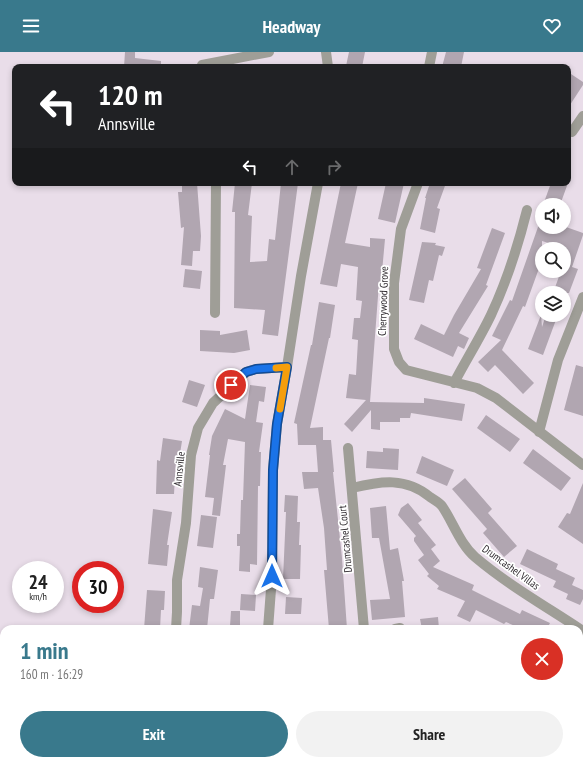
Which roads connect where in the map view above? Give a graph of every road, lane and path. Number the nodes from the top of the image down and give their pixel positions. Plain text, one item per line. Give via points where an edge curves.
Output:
1 (269, 52) edge
2 (326, 52) edge
3 (432, 52) edge
4 (234, 63) edge
5 (218, 64) edge
6 (328, 64) edge
7 (430, 64) edge
8 (583, 116) edge
9 (572, 132) dead end
10 (216, 186) edge
11 (317, 186) edge
12 (417, 186) edge
13 (527, 210) dead end
14 (583, 297) edge
15 (215, 313) dead end
16 (287, 367) junction
17 (454, 383) junction
18 (539, 432) junction
19 (348, 448) dead end
20 (583, 466) edge
21 (352, 488) junction
22 (176, 625) edge
23 (268, 625) edge
24 (364, 625) edge
25 (574, 625) edge

1 - 4 street
2 - 6 street
3 - 7 street
4 - 5 street
8 - 9 street
10 - 15 street
11 - 16 street
12 - 17 street, Cherrywood Grove via 401,229 398,246 394,283 394,349 399,362 406,370
13 - 17 street via 504,285
14 - 18 street via 558,360
16 - 22 street, Annsville via 246,372 213,403 198,428 191,456 186,523 177,580
16 - 23 street via 277,424 273,470 272,576
17 - 18 street, Cherrywood Grove via 477,388 496,398
18 - 20 street, Cherrywood Grove
19 - 21 street, Drumcashel Court
21 - 24 street, Drumcashel Court
21 - 25 street, Drumcashel Villas via 376,482 399,483 422,490 441,505 474,556 500,577

